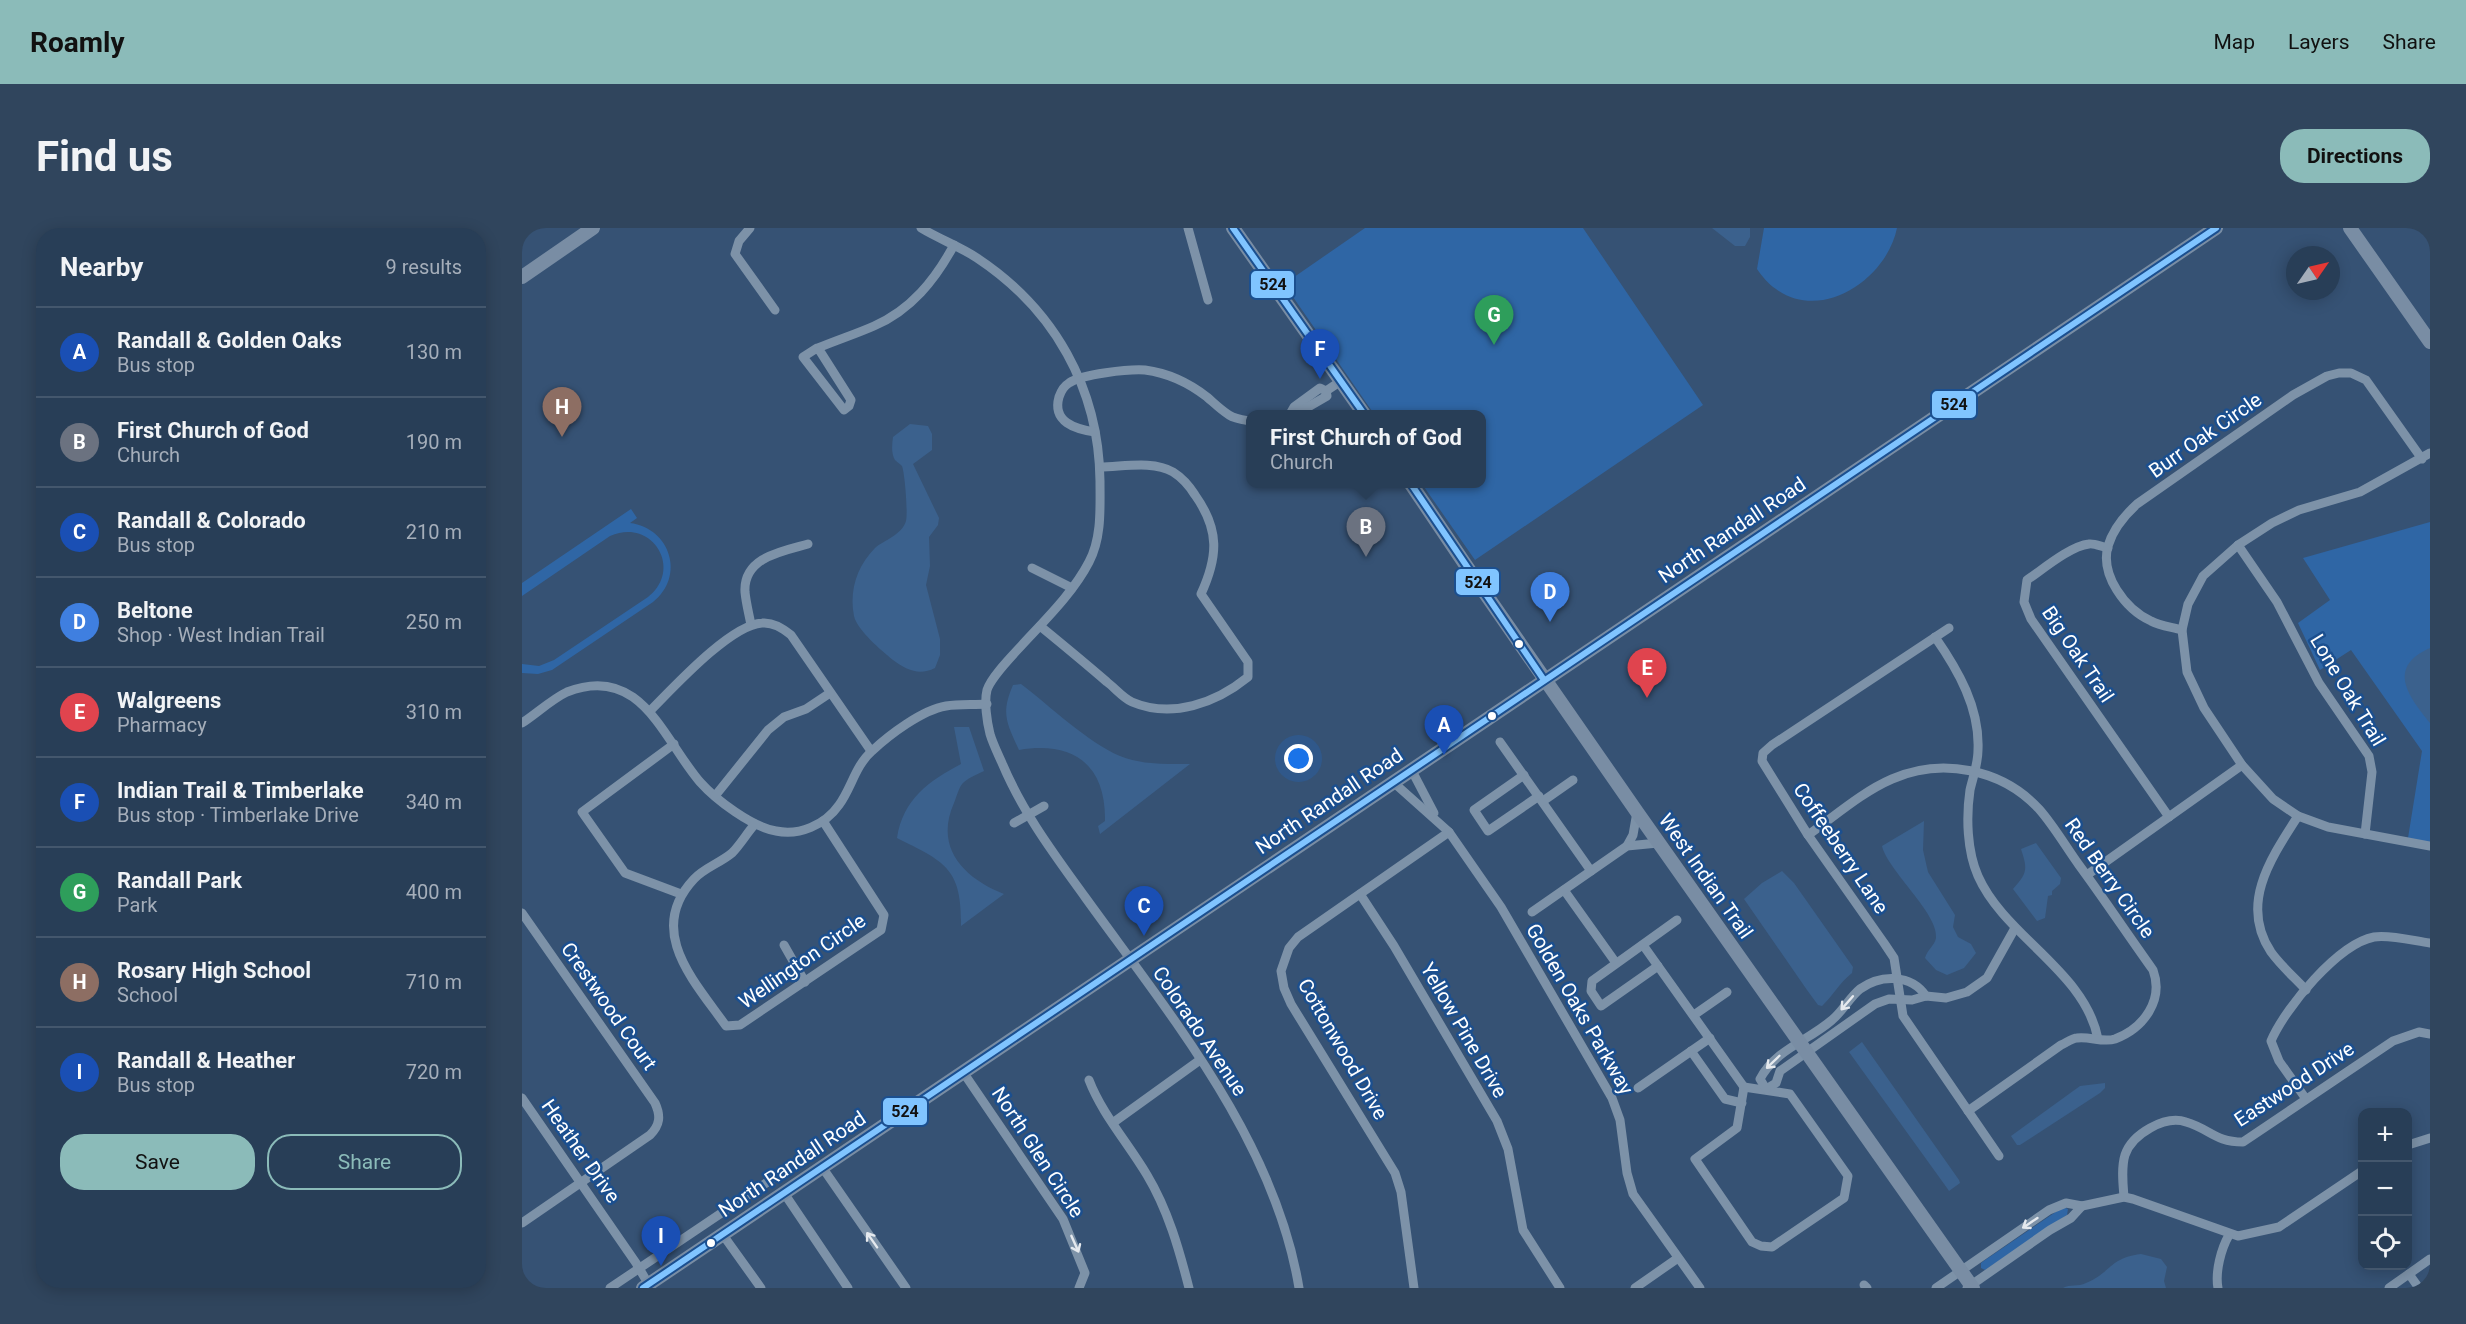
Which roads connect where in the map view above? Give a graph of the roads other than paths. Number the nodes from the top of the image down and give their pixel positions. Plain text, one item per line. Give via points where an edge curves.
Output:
1 (593, 228) edge
2 (750, 228) edge
3 (921, 228) edge
4 (1188, 228) edge
5 (1233, 228) edge
6 (2216, 228) edge
7 (2350, 228) edge
8 (954, 245) junction
9 (522, 277) edge
10 (1208, 300) dead end
11 (775, 310) dead end
12 (2430, 342) edge
13 (818, 348) junction
14 (1082, 379) junction
15 (1341, 381) junction
16 (1326, 391) junction
17 (1292, 410) edge
18 (1307, 410) edge
19 (1361, 410) edge
20 (1246, 421) edge
21 (1095, 432) junction
22 (2426, 456) edge
23 (1100, 467) junction
24 (1414, 488) edge
25 (808, 544) dead end
26 (2238, 544) junction
27 (2108, 548) junction
28 (1032, 568) dead end
29 (1072, 588) junction
30 (751, 625) junction
31 (1040, 626) junction
32 (1948, 628) dead end
33 (2182, 630) junction
34 (1935, 637) junction
35 (1545, 680) junction
36 (830, 693) junction
37 (987, 704) junction
38 (650, 711) junction
39 (522, 723) edge
40 (1500, 742) dead end
41 (674, 744) junction
42 (871, 752) junction
43 (2242, 765) junction
44 (1411, 770) junction
45 (1974, 772) junction
46 (1524, 775) junction
47 (1573, 780) dead end
48 (1393, 782) junction
49 (715, 796) junction
50 (1541, 798) junction
51 (1044, 806) dead end
52 (1637, 813) junction
53 (1028, 815) junction
54 (2298, 816) junction
55 (2169, 817) junction
56 (1438, 820) junction
57 (823, 822) junction
58 (1014, 823) dead end
59 (755, 824) junction
60 (1449, 832) junction
61 (2366, 834) junction
62 (1808, 835) junction
63 (1658, 843) junction
64 (1627, 846) junction
65 (2430, 846) edge
66 (1591, 871) junction
67 (2087, 875) junction
68 (1564, 890) junction
69 (681, 894) junction
70 (1360, 894) junction
71 (1532, 912) dead end
72 (522, 913) edge
73 (1677, 920) dead end
74 (2015, 928) junction
75 (2430, 943) edge
76 (784, 945) dead end
77 (1643, 945) junction
78 (1130, 959) junction
79 (1616, 963) junction
80 (1658, 966) junction
81 (1897, 977) junction
82 (805, 981) junction
83 (2306, 990) junction
84 (1727, 992) dead end
85 (1926, 996) junction
86 (1900, 1000) junction
87 (1694, 1016) junction
88 (2430, 1034) edge
89 (1710, 1038) junction
90 (2098, 1039) junction
91 (1798, 1041) junction
92 (1691, 1051) junction
93 (1807, 1053) junction
94 (1200, 1060) junction
95 (963, 1072) junction
96 (1089, 1080) dead end
97 (1744, 1087) junction
98 (1638, 1088) dead end
99 (1766, 1089) junction
100 (522, 1098) edge
101 (2306, 1099) junction
102 (1742, 1103) junction
103 (1968, 1112) junction
104 (1113, 1122) junction
105 (2430, 1138) edge
106 (2412, 1143) edge
107 (1999, 1156) dead end
108 (822, 1167) junction
109 (2358, 1174) edge
110 (772, 1179) dead end
111 (581, 1182) junction
112 (784, 1193) junction
113 (2124, 1197) junction
114 (2082, 1206) junction
115 (522, 1223) edge
116 (723, 1234) junction
117 (2229, 1235) junction
118 (1678, 1258) junction
119 (2430, 1259) edge
120 (639, 1268) junction
121 (1961, 1271) junction
122 (2409, 1274) junction
123 (759, 1285) edge
124 (646, 1286) edge
125 (1971, 1287) edge
126 (610, 1288) edge
127 (748, 1288) edge
128 (848, 1288) edge
129 (906, 1288) edge
130 (1079, 1288) edge
131 (1190, 1288) edge
132 (1299, 1288) edge
133 (1414, 1288) edge
134 (1560, 1288) edge
135 (1635, 1288) edge
136 (1700, 1288) edge
137 (1936, 1288) edge
138 (2218, 1288) edge
139 (2389, 1288) edge
140 (2419, 1288) edge

1 - 9 main road
2 - 11 street via 735,254
3 - 8 street, Colorado Avenue
4 - 10 street
5 - 15 main road
6 - 35 main road, North Randall Road
7 - 12 main road
8 - 13 street via 932,281 900,312
8 - 14 street, Colorado Avenue via 984,263 1028,300 1057,337
13 - 13 street via 851,400 844,410 803,357
14 - 20 street via 1119,370 1173,376 1230,416
14 - 21 street, Colorado Avenue
14 - 21 street via 1060,392 1060,417 1079,430
15 - 16 street
15 - 19 main road
16 - 17 street via 1320,388
16 - 18 street via 1327,396
21 - 23 street, Colorado Avenue
22 - 26 street via 2360,492 2299,510
22 - 27 street, Burr Oak Circle via 2366,380 2351,373 2333,374 2293,395 2137,504 2122,518
23 - 29 street, Colorado Avenue via 1098,534 1090,560
23 - 31 street via 1151,465 1172,472 1205,509 1214,532 1214,555 1200,594 1248,662 1248,677 1206,702 1176,710 1155,708 1131,701
24 - 35 main road, West Indian Trail
25 - 30 street via 763,558 755,566 745,590
26 - 33 street via 2203,576 2188,604
26 - 61 street, Lone Oak Trail via 2277,602 2319,683 2369,756 2372,772
27 - 33 street via 2110,572 2125,602 2152,622
27 - 55 street, Big Oak Trail via 2089,544 2049,565 2027,580 2024,602 2031,619
28 - 29 street
29 - 31 street, Colorado Avenue
30 - 36 street via 769,623 782,628
30 - 38 street via 707,654
31 - 37 street, Colorado Avenue via 987,688
32 - 34 street, Coffeeberry Lane
33 - 43 street via 2187,672 2204,708
34 - 45 street via 1970,700 1979,747
34 - 62 street, Coffeeberry Lane via 1762,753 1763,765
35 - 44 main road, North Randall Road
35 - 52 main road, West Indian Trail
36 - 42 street
36 - 49 street via 768,730
37 - 42 street via 944,706 912,720
37 - 53 street, Colorado Avenue via 990,734
38 - 39 street via 629,693 599,685 567,692
38 - 41 street
40 - 46 street
41 - 49 street via 699,781
41 - 69 street via 582,812 625,873
42 - 57 street via 853,775 839,805
43 - 54 street via 2257,784
43 - 55 street
44 - 48 main road, North Randall Road
44 - 56 street, Golden Oaks Parkway
45 - 62 street, Red Berry Circle via 1942,767 1891,779
45 - 67 street, Red Berry Circle via 2007,784 2030,800
45 - 74 street via 1968,816 1973,860 1991,898
46 - 50 street
46 - 50 street via 1474,810 1488,831
47 - 50 street
48 - 56 street, Golden Oaks Parkway
48 - 78 main road, North Randall Road
49 - 59 street
50 - 66 street
51 - 53 street
52 - 63 main road, West Indian Trail
52 - 64 street
53 - 58 street
53 - 78 street, Colorado Avenue
54 - 61 street
54 - 83 street via 2260,884 2257,908 2262,937 2272,954
55 - 67 street
56 - 60 street, Golden Oaks Parkway
57 - 59 street via 798,832 775,831
57 - 82 street, Wellington Circle via 884,915 881,930
59 - 69 street via 731,853 695,878
60 - 70 street, Cottonwood Drive
60 - 118 street, Golden Oaks Parkway via 1501,907 1606,1087 1620,1120 1629,1184
61 - 65 street
62 - 81 street, Coffeeberry Lane via 1894,958
63 - 64 street
63 - 91 main road, West Indian Trail
64 - 66 street
66 - 68 street
67 - 90 street, Red Berry Circle via 2157,981 2156,999 2144,1020 2115,1039
68 - 71 street
68 - 79 street
69 - 82 street, Wellington Circle via 674,920 674,943 683,964 726,1026 740,1025
70 - 133 street, Cottonwood Drive via 1298,937 1289,948 1281,971 1291,1004 1395,1173
70 - 134 street, Yellow Pine Drive via 1497,1121 1508,1149 1523,1230
72 - 111 street, Crestwood Court via 659,1112 659,1122 650,1136
73 - 77 street
74 - 85 street via 1993,968 1977,985 1955,997
74 - 90 street via 2063,976 2094,1021
75 - 83 street via 2376,937 2356,943 2338,955
76 - 82 street
77 - 79 street
77 - 80 street
78 - 94 street, Colorado Avenue
78 - 95 main road, North Randall Road
79 - 80 street via 1592,981 1591,992 1601,1006
80 - 87 street
81 - 85 street via 1921,987
81 - 86 street, Coffeeberry Lane
81 -> 91 street via 1869,984 1832,1020
83 - 101 street via 2278,1023 2271,1041 2279,1061
84 - 87 street
85 - 86 street
86 - 93 street via 1889,999 1869,1007
86 - 103 street, Coffeeberry Lane via 1903,1016
87 - 89 street
88 - 101 street, Eastwood Drive via 2419,1032 2393,1041
89 - 92 street
89 - 97 street
90 - 103 street, Red Berry Circle via 2076,1038 2061,1045
91 - 93 main road, West Indian Trail
91 -> 99 street via 1766,1069 1760,1079
92 - 98 street
92 - 102 street via 1725,1099
93 - 99 street via 1780,1071 1776,1083
93 - 121 main road, West Indian Trail
94 - 104 street
94 - 132 street, Colorado Avenue via 1232,1110 1261,1167 1294,1261
95 - 108 main road, North Randall Road
95 -> 130 street, North Glen Circle via 1063,1219 1085,1272
96 - 104 street
97 - 99 street
97 - 102 street
99 - 102 street via 1790,1094 1848,1176 1844,1198 1772,1247 1752,1242 1695,1159 1735,1131
100 - 111 street, Heather Drive
101 - 113 street, Eastwood Drive via 2242,1142 2226,1142 2186,1121 2156,1125 2136,1139 2125,1155
103 - 107 street, Coffeeberry Lane
104 - 131 street via 1165,1210
105 - 106 street
108 - 112 main road, North Randall Road
129 -> 108 street
109 - 117 street via 2278,1227 2257,1234
110 - 120 street, North Randall Road
111 - 115 street
111 - 120 street, Heather Drive
112 - 116 main road, North Randall Road
112 - 128 street
113 - 114 street
113 - 117 street via 2170,1210
114 -> 121 street via 2066,1203 2049,1210
114 - 125 street via 2071,1218
116 - 123 street
116 - 124 main road, North Randall Road
117 - 138 street via 2216,1278
118 - 135 street
118 - 136 street, Golden Oaks Parkway
119 - 122 street
120 - 124 street, Heather Drive
120 - 126 street, North Randall Road
121 - 125 main road, West Indian Trail
121 - 137 street
122 - 139 street
122 - 140 street
123 - 127 street

